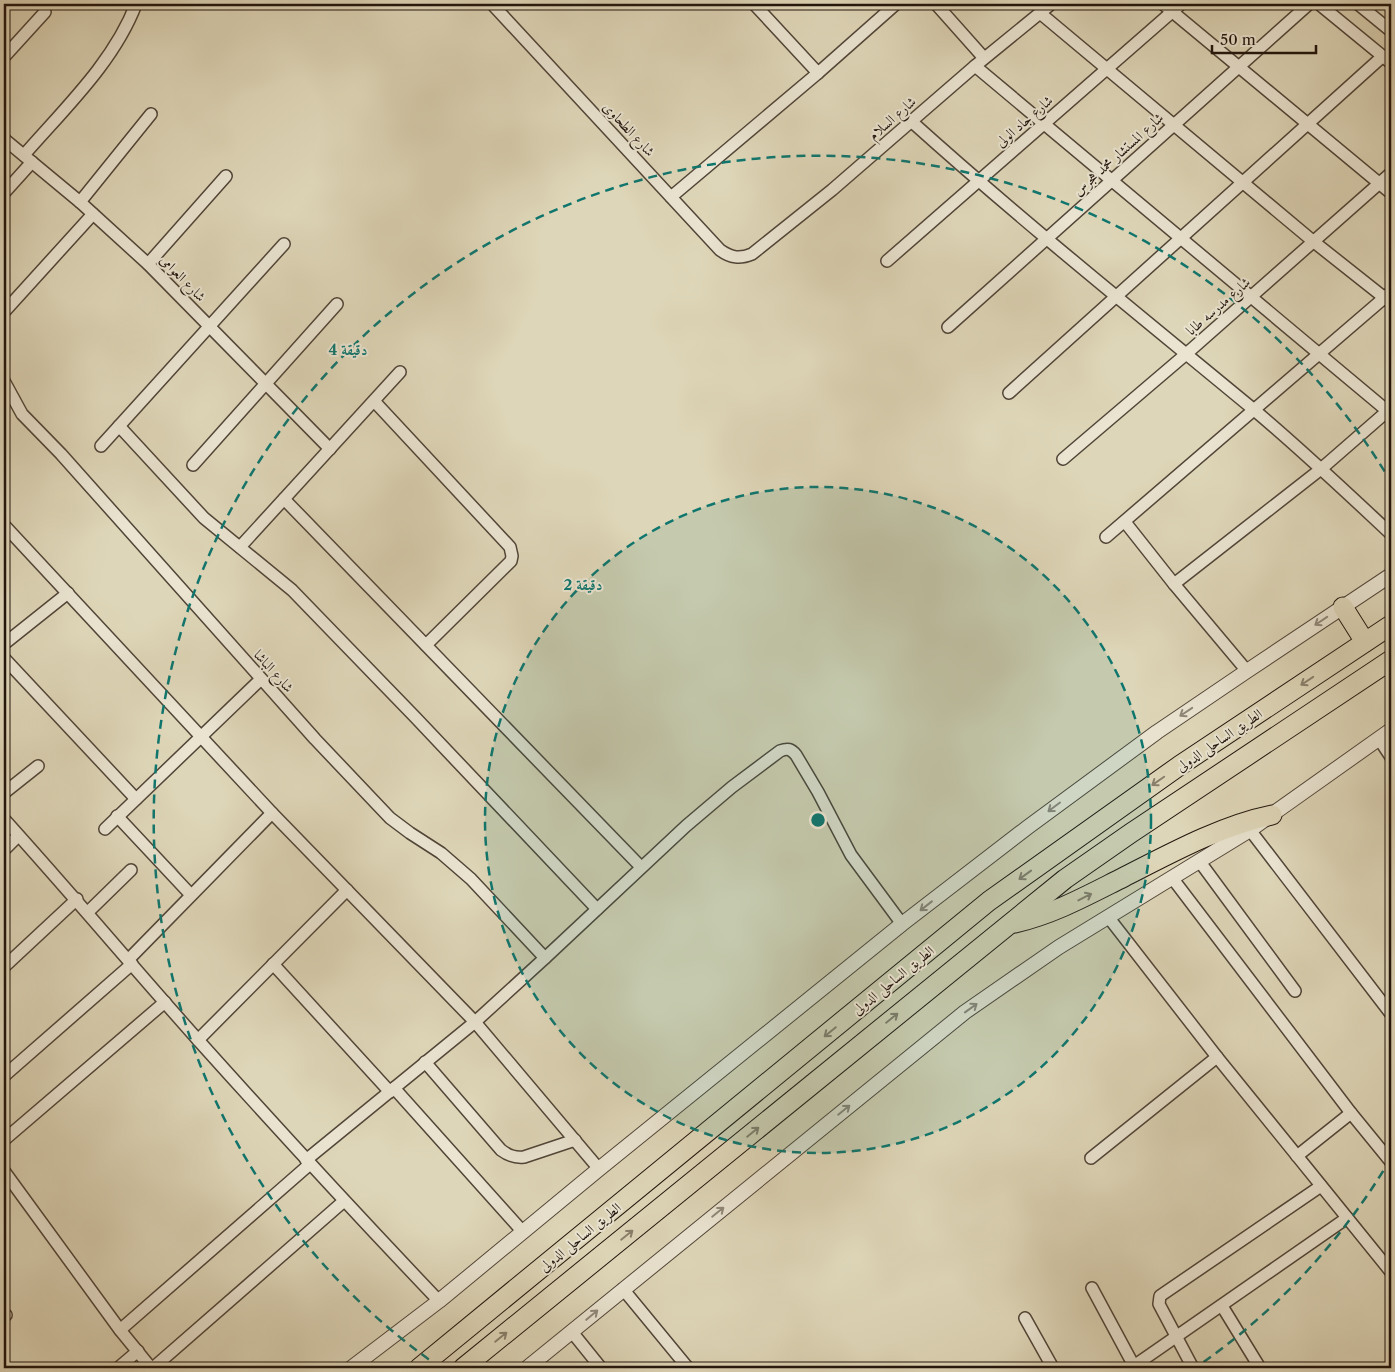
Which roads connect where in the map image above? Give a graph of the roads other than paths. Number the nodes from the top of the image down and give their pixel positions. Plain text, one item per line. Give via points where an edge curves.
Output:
1 (136, 4) edge
2 (492, 4) edge
3 (754, 4) edge
4 (896, 4) edge
5 (936, 4) edge
6 (1051, 4) edge
7 (1309, 4) edge
8 (1319, 4) edge
9 (1358, 4) edge
10 (1172, 6) edge
11 (46, 12) dead end
12 (1040, 13) junction
13 (1391, 31) edge
14 (4, 56) edge
15 (984, 58) junction
16 (1387, 59) edge
17 (975, 66) junction
18 (1239, 66) junction
19 (1107, 68) junction
20 (818, 73) junction
21 (151, 114) dead end
22 (912, 121) junction
23 (1308, 123) junction
24 (1044, 124) junction
25 (1174, 124) junction
26 (4, 139) edge
27 (28, 158) junction
28 (1391, 173) edge
29 (226, 176) dead end
30 (1112, 181) junction
31 (978, 182) junction
32 (1244, 182) junction
33 (1379, 184) junction
34 (4, 193) edge
35 (1391, 193) edge
36 (671, 197) junction
37 (80, 202) junction
38 (93, 214) junction
39 (1181, 238) junction
40 (1047, 239) junction
41 (1314, 242) junction
42 (284, 244) dead end
43 (752, 254) joint
44 (887, 261) dead end
45 (148, 264) junction
46 (1251, 296) junction
47 (1116, 297) junction
48 (1389, 298) edge
49 (337, 304) dead end
50 (4, 312) edge
51 (209, 327) junction
52 (948, 327) dead end
53 (1320, 353) junction
54 (1185, 355) junction
55 (400, 372) dead end
56 (4, 381) edge
57 (266, 384) junction
58 (1009, 393) dead end
59 (374, 401) junction
60 (1254, 410) junction
61 (1390, 411) edge
62 (119, 426) junction
63 (101, 446) dead end
64 (330, 449) junction
65 (1063, 459) dead end
66 (194, 465) dead end
67 (1321, 469) junction
68 (284, 499) junction
69 (1124, 522) junction
70 (4, 525) edge
71 (1391, 534) edge
72 (1106, 537) dead end
73 (240, 547) junction
74 (1391, 576) edge
75 (1174, 584) junction
76 (68, 593) junction
77 (1342, 607) junction
78 (1391, 625) edge
79 (1365, 642) junction
80 (4, 644) edge
81 (426, 645) junction
82 (4, 658) edge
83 (1391, 660) edge
84 (1246, 670) junction
85 (261, 679) junction
86 (1391, 730) edge
87 (200, 737) junction
88 (1379, 738) junction
89 (1391, 757) edge
90 (38, 766) dead end
91 (4, 793) edge
92 (136, 799) junction
93 (272, 813) junction
94 (1272, 815) junction
95 (118, 816) junction
96 (4, 820) edge
97 (105, 829) dead end
98 (1250, 830) junction
99 (18, 836) junction
100 (4, 850) edge
101 (1200, 862) junction
102 (641, 867) junction
103 (131, 870) dead end
104 (1173, 879) junction
105 (347, 890) junction
106 (191, 895) junction
107 (77, 899) junction
108 (597, 909) junction
109 (88, 912) junction
110 (1109, 918) junction
111 (902, 924) junction
112 (1006, 925) junction
113 (545, 958) junction
114 (130, 962) junction
115 (273, 964) junction
116 (4, 967) edge
117 (1295, 991) dead end
118 (165, 1002) junction
119 (1391, 1014) edge
120 (475, 1022) junction
121 (198, 1040) junction
122 (1217, 1057) junction
123 (425, 1062) junction
124 (4, 1076) edge
125 (392, 1090) junction
126 (1352, 1114) junction
127 (4, 1140) edge
128 (575, 1140) junction
129 (1296, 1156) junction
130 (1091, 1158) dead end
131 (308, 1162) junction
132 (1391, 1162) edge
133 (599, 1168) junction
134 (4, 1171) edge
135 (1321, 1186) junction
136 (344, 1201) junction
137 (1347, 1218) junction
138 (523, 1232) junction
139 (1391, 1272) edge
140 (1092, 1288) dead end
141 (623, 1289) junction
142 (439, 1301) junction
143 (1222, 1306) junction
144 (1024, 1318) dead end
145 (120, 1330) junction
146 (572, 1332) junction
147 (1176, 1338) junction
148 (138, 1352) junction
149 (1132, 1367) edge
150 (118, 1368) edge
151 (152, 1368) edge
152 (351, 1368) edge
153 (419, 1368) edge
154 (463, 1368) edge
155 (527, 1368) edge
156 (601, 1368) edge
157 (688, 1368) edge
158 (1054, 1368) edge
159 (1193, 1368) edge
160 (1260, 1368) edge

1 - 27 street via 114,48
2 - 36 street, شارع الطحاوى
3 - 20 street
4 - 20 street
5 - 15 street
6 - 12 street, شارع السلام
7 - 18 street, شارع المستشار محمد هجرس
8 - 16 street
9 - 13 street
10 - 18 street
10 - 19 street, شارع جاد الولى
11 - 14 street
12 - 15 street, شارع السلام
12 - 19 street
15 - 17 street, شارع السلام
16 - 23 street
17 - 22 street, شارع السلام
17 - 24 street
18 - 23 street
18 - 25 street, شارع المستشار محمد هجرس
19 - 24 street, شارع جاد الولى
19 - 25 street
20 - 36 street
21 - 37 street
22 - 31 street
22 - 43 street, شارع السلام
23 - 32 street
23 - 33 street
24 - 30 street
24 - 31 street, شارع جاد الولى
25 - 30 street, شارع المستشار محمد هجرس
25 - 32 street
26 - 27 street, شارع العوامى
27 - 34 street
27 - 37 street, شارع العوامى
28 - 33 street, شارع مدرسه طابا
29 - 45 street
30 - 39 street
30 - 40 street, شارع المستشار محمد هجرس
31 - 40 street
31 - 44 street, شارع جاد الولى
32 - 39 street
32 - 41 street
33 - 35 street
33 - 41 street, شارع مدرسه طابا
36 - 43 street, شارع الطحاوى via 727,255 736,258
37 - 38 street, شارع العوامى
38 - 45 street, شارع العوامى
38 - 50 street
39 - 46 street
39 - 47 street
40 - 47 street
40 - 52 street, شارع المستشار محمد هجرس
41 - 46 street, شارع مدرسه طابا
41 - 48 street
42 - 51 street
45 - 51 street, شارع العوامى
46 - 53 street
46 - 54 street, شارع مدرسه طابا
47 - 54 street
47 - 58 street
48 - 53 street
49 - 57 street
51 - 57 street, شارع العوامى
51 - 62 street
53 - 60 street
53 - 61 street
54 - 60 street
54 - 65 street, شارع مدرسه طابا
55 - 59 street
56 - 85 street, شارع الباشا via 22,414
57 - 64 street, شارع العوامى
57 - 66 street
59 - 64 street
59 - 81 street via 512,552 511,561
60 - 67 street
60 - 69 street
61 - 67 street
62 - 63 street
62 - 73 street via 204,518
64 - 68 street
67 - 71 street
67 - 75 street
68 - 73 street
68 - 81 street
69 - 72 street
69 - 75 street
70 - 76 street
73 - 108 street via 292,590
74 - 77 street
75 - 84 street
76 - 80 street
76 - 87 street
77 - 79 highway
77 -> 84 street
78 - 79 highway, الطريق الساحلى الدولى
79 -> 153 highway, الطريق الساحلى الدولى via 989,901
81 - 102 street
82 - 92 street
83 - 112 highway, الطريق الساحلى الدولى via 1131,833
84 -> 111 street via 1095,776
85 - 87 street
85 - 113 street, شارع الباشا via 390,818 441,853 471,879
86 - 88 street
87 - 92 street
87 - 93 street
88 - 89 street
88 - 94 street
90 - 91 street
92 - 95 street
93 - 105 street
93 - 106 street
94 - 98 street
112 -> 94 highway via 1056,911 1215,834 1252,819
95 - 97 street
95 - 106 street
96 - 99 street
98 - 101 street
98 - 119 street
99 - 100 street
99 - 107 street
101 - 104 street
101 - 117 street
102 - 108 street
102 - 111 street via 732,787 786,748 792,750 807,772 850,855
103 - 109 street
104 - 110 street
104 - 126 street
105 - 115 street
105 - 120 street
106 - 114 street
107 - 109 street
107 - 116 street
108 - 113 street
109 - 114 street
110 - 122 street
141 -> 110 street via 965,1012 1059,947
111 - 133 street
154 -> 112 highway, الطريق الساحلى الدولى
113 - 120 street
114 - 118 street
114 - 124 street
115 - 121 street
115 - 125 street
118 - 121 street
118 - 127 street
120 - 123 street
120 - 128 street
121 - 131 street
122 - 129 street
122 - 130 street
123 - 125 street
123 - 128 street via 508,1155 524,1157
125 - 131 street
125 - 138 street
126 - 129 street
126 - 132 street
128 - 133 street
129 - 135 street
131 - 136 street
131 - 145 street
133 - 138 street
134 - 145 street
135 - 137 street
135 - 147 street via 1160,1296 1159,1304
136 - 142 street
136 - 151 street
137 - 139 street
137 - 143 street
138 - 142 street
140 - 149 street
146 -> 141 street
141 - 157 street
142 - 152 street
143 - 147 street
143 - 160 street
144 - 158 street
145 - 148 street
146 - 155 street
146 - 156 street
147 - 149 street
147 - 159 street
148 - 150 street
148 - 151 street

